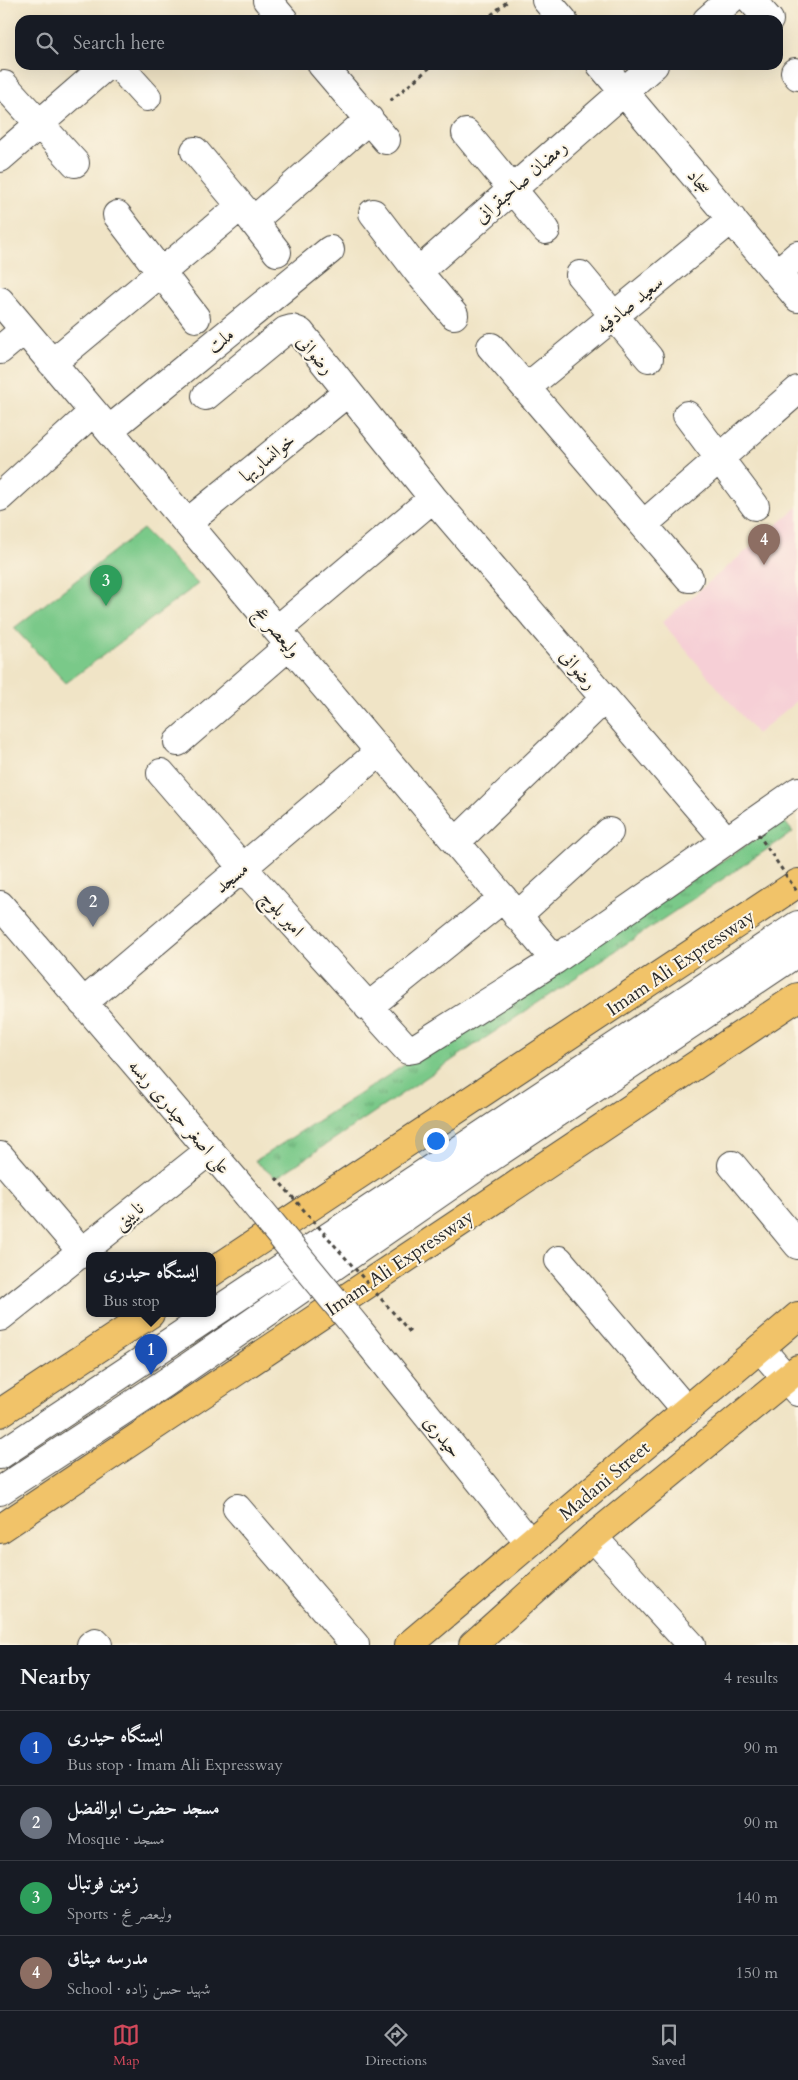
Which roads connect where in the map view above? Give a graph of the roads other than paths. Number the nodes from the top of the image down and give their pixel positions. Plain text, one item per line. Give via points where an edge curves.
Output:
1 (267, 0) edge
2 (546, 0) edge
3 (730, 0) edge
4 (751, 0) edge
5 (280, 15) edge
6 (559, 15) edge
7 (712, 15) edge
8 (764, 15) edge
9 (101, 70) edge
10 (123, 70) edge
11 (326, 70) edge
12 (605, 70) edge
13 (648, 70) edge
14 (4, 85) dead end
15 (623, 91) junction
16 (147, 97) dead end
17 (369, 119) junction
18 (40, 124) junction
19 (466, 133) dead end
20 (386, 140) dead end
21 (195, 151) dead end
22 (0, 158) edge
23 (75, 163) dead end
24 (512, 189) junction
25 (373, 213) dead end
26 (247, 214) junction
27 (117, 215) dead end
28 (732, 219) junction
29 (546, 230) dead end
30 (330, 250) dead end
31 (277, 252) dead end
32 (798, 256) edge
33 (162, 272) junction
34 (418, 272) junction
35 (777, 273) junction
36 (580, 275) dead end
37 (798, 298) edge
38 (0, 301) edge
39 (454, 315) dead end
40 (614, 316) junction
41 (196, 318) dead end
42 (24, 330) junction
43 (491, 347) dead end
44 (0, 350) edge
45 (649, 358) dead end
46 (52, 363) junction
47 (526, 388) junction
48 (798, 390) edge
49 (348, 392) junction
50 (206, 396) dead end
51 (687, 415) dead end
52 (101, 421) junction
53 (720, 458) junction
54 (0, 497) edge
55 (433, 498) junction
56 (755, 506) dead end
57 (187, 522) junction
58 (644, 524) junction
59 (689, 578) dead end
60 (283, 638) junction
61 (604, 699) junction
62 (178, 742) dead end
63 (379, 752) junction
64 (161, 773) dead end
65 (798, 791) edge
66 (610, 832) dead end
67 (725, 839) junction
68 (456, 842) junction
69 (242, 867) junction
70 (798, 883) edge
71 (0, 905) edge
72 (510, 907) junction
73 (798, 925) edge
74 (798, 952) edge
75 (555, 960) junction
76 (798, 997) edge
77 (83, 1003) junction
78 (368, 1007) junction
79 (209, 1150) junction
80 (0, 1156) edge
81 (732, 1165) dead end
82 (798, 1245) edge
83 (82, 1252) junction
84 (558, 1260) dead end
85 (216, 1269) edge
86 (216, 1312) edge
87 (798, 1316) edge
88 (0, 1317) edge
89 (145, 1317) edge
90 (208, 1317) edge
91 (357, 1328) joint
92 (760, 1348) junction
93 (794, 1380) edge
94 (687, 1411) junction
95 (0, 1413) edge
96 (0, 1455) edge
97 (0, 1492) edge
98 (237, 1508) dead end
99 (0, 1529) edge
100 (593, 1537) junction
101 (529, 1542) junction
102 (554, 1572) junction
103 (355, 1645) edge
104 (409, 1645) edge
105 (473, 1645) edge
106 (690, 1645) edge

1 - 5 street
2 - 6 street
3 - 7 street
4 - 8 street
9 - 18 street
10 - 16 street
11 - 17 street
12 - 15 street, سجاد
13 - 15 street, رمضان صاحبقرانی
14 - 18 street
15 - 24 street, رمضان صاحبقرانی
15 - 28 street, سجاد
17 - 20 street
17 - 26 street via 294,184
18 - 22 street
18 - 23 street
19 - 24 street
21 - 26 street
24 - 29 street
24 - 34 street, رمضان صاحبقرانی
25 - 34 street
26 - 31 street
26 - 33 street
27 - 33 street
28 - 35 street, سجاد
28 - 40 street, سعید صادقیه
30 - 52 street, ملت
32 - 35 street
33 - 41 street
33 - 46 street
34 - 39 street
35 - 37 street, سجاد
36 - 40 street
38 - 42 street, ولیعصر عج
40 - 45 street
40 - 47 street, سعید صادقیه
42 - 44 street
42 - 46 street, ولیعصر عج
43 - 47 street
46 - 52 street, ولیعصر عج
47 - 58 street
48 - 53 street
49 - 50 street, رضوانی via 300,332 292,329 284,330
49 - 55 street, رضوانی
49 - 57 street, خوانساریها
51 - 53 street
52 - 54 street, ملت
52 - 57 street, ولیعصر عج
53 - 56 street
53 - 58 street
55 - 60 street
55 - 61 street, رضوانی
57 - 60 street, ولیعصر عج
58 - 59 street
60 - 62 street
60 - 63 street, ولیعصر عج
61 - 67 street, رضوانی
61 - 68 street
63 - 68 street, ولیعصر عج
63 - 69 street, مسجد
64 - 69 street, امیر بلوچ
65 - 67 street
66 - 72 street
67 - 75 street
68 - 72 street, ولیعصر عج
69 - 77 street, مسجد
69 - 78 street, امیر بلوچ
70 - 85 main road, Imam Ali Expressway
71 - 77 street, علی اصغر حیدری ریسه
72 - 75 street, ولیعصر عج
72 - 78 street
73 - 86 street
74 - 97 street via 490,1158 166,1383
75 - 78 street, امیر بلوچ via 414,1049 408,1050
76 - 99 main road, Imam Ali Expressway
77 - 79 street, علی اصغر حیدری ریسه
79 - 83 street, نایینی
79 - 91 street, علی اصغر حیدری ریسه, bridge
80 - 83 street
81 - 82 street
83 - 88 street, نایینی
84 - 94 street
87 - 92 main road, Madani Street
89 - 95 main road
90 - 96 street
91 - 101 street, حیدری
92 - 93 street
92 - 94 main road, Madani Street
93 - 100 main road, Madani Street
94 - 101 main road, Madani Street
98 - 103 street
100 - 102 main road, Madani Street
100 - 106 street
101 - 102 main road
101 - 104 main road, Madani Street
102 - 105 main road, Madani Street

